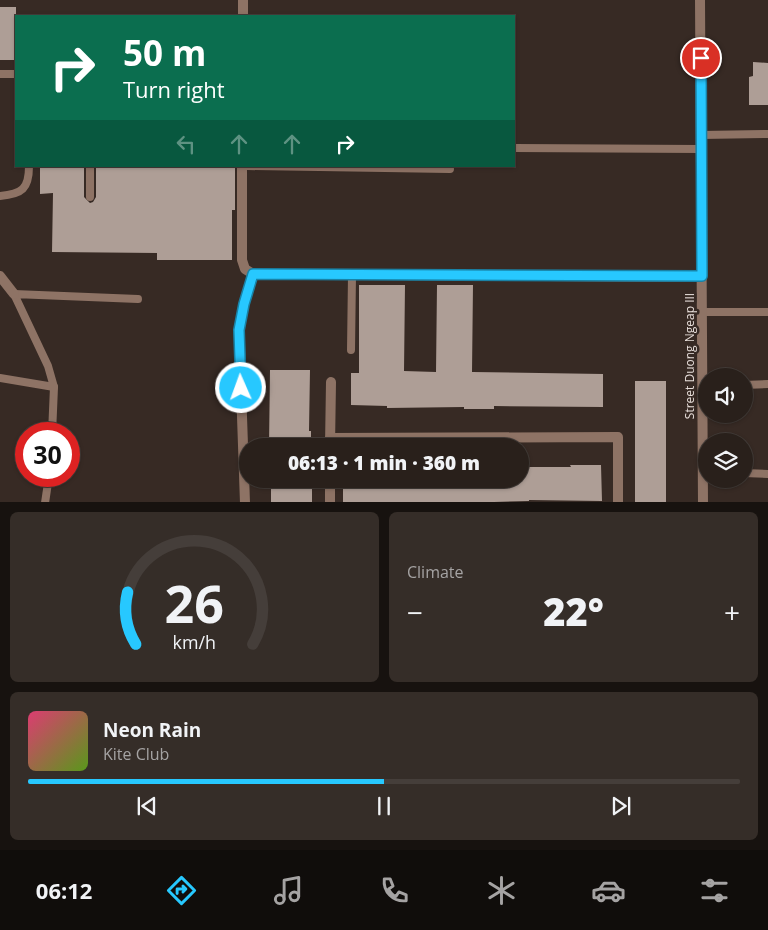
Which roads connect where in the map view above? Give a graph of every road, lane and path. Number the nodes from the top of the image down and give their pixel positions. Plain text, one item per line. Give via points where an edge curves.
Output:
1 (243, 0) edge
2 (700, 0) edge
3 (243, 15) edge
4 (0, 74) edge
5 (15, 74) edge
6 (768, 134) edge
7 (701, 135) junction
8 (515, 148) edge
9 (701, 149) junction
10 (29, 167) edge
11 (90, 167) edge
12 (242, 167) edge
13 (315, 167) edge
14 (450, 169) dead end
15 (0, 196) edge
16 (90, 197) dead end
17 (253, 274) junction
18 (352, 275) junction
19 (0, 276) edge
20 (702, 276) junction
21 (14, 294) junction
22 (138, 299) dead end
23 (702, 312) junction
24 (768, 312) edge
25 (351, 350) dead end
26 (704, 368) edge
27 (0, 378) edge
28 (331, 382) dead end
29 (768, 384) edge
30 (753, 385) edge
31 (54, 388) junction
32 (53, 422) edge
33 (330, 438) edge
34 (529, 439) edge
35 (753, 474) edge
36 (768, 474) edge
37 (47, 487) edge
38 (330, 488) edge
39 (703, 488) edge
40 (45, 502) edge
41 (245, 502) edge
42 (330, 502) edge
43 (618, 502) edge
44 (703, 502) edge

1 - 3 street
2 - 7 street, Street Duong Ngeap III
4 - 5 lane
6 - 7 lane
7 - 9 street, Street Duong Ngeap III
8 - 9 lane
9 - 20 street, Street Duong Ngeap III
10 - 15 lane via 26,187
11 - 16 lane
12 - 17 street via 242,260 245,269
13 - 14 lane
17 - 18 street
17 - 41 street via 239,330
18 - 20 street
18 - 25 lane
19 - 21 street
20 - 23 street, Street Duong Ngeap III
21 - 22 lane
21 - 31 lane via 48,366
23 - 24 lane
23 - 26 street, Street Duong Ngeap III
27 - 31 lane
28 - 33 street
29 - 30 lane
31 - 32 lane
34 - 43 street via 618,437
35 - 36 lane
37 - 40 lane
38 - 42 street
39 - 44 street, Street Duong Ngeap III

